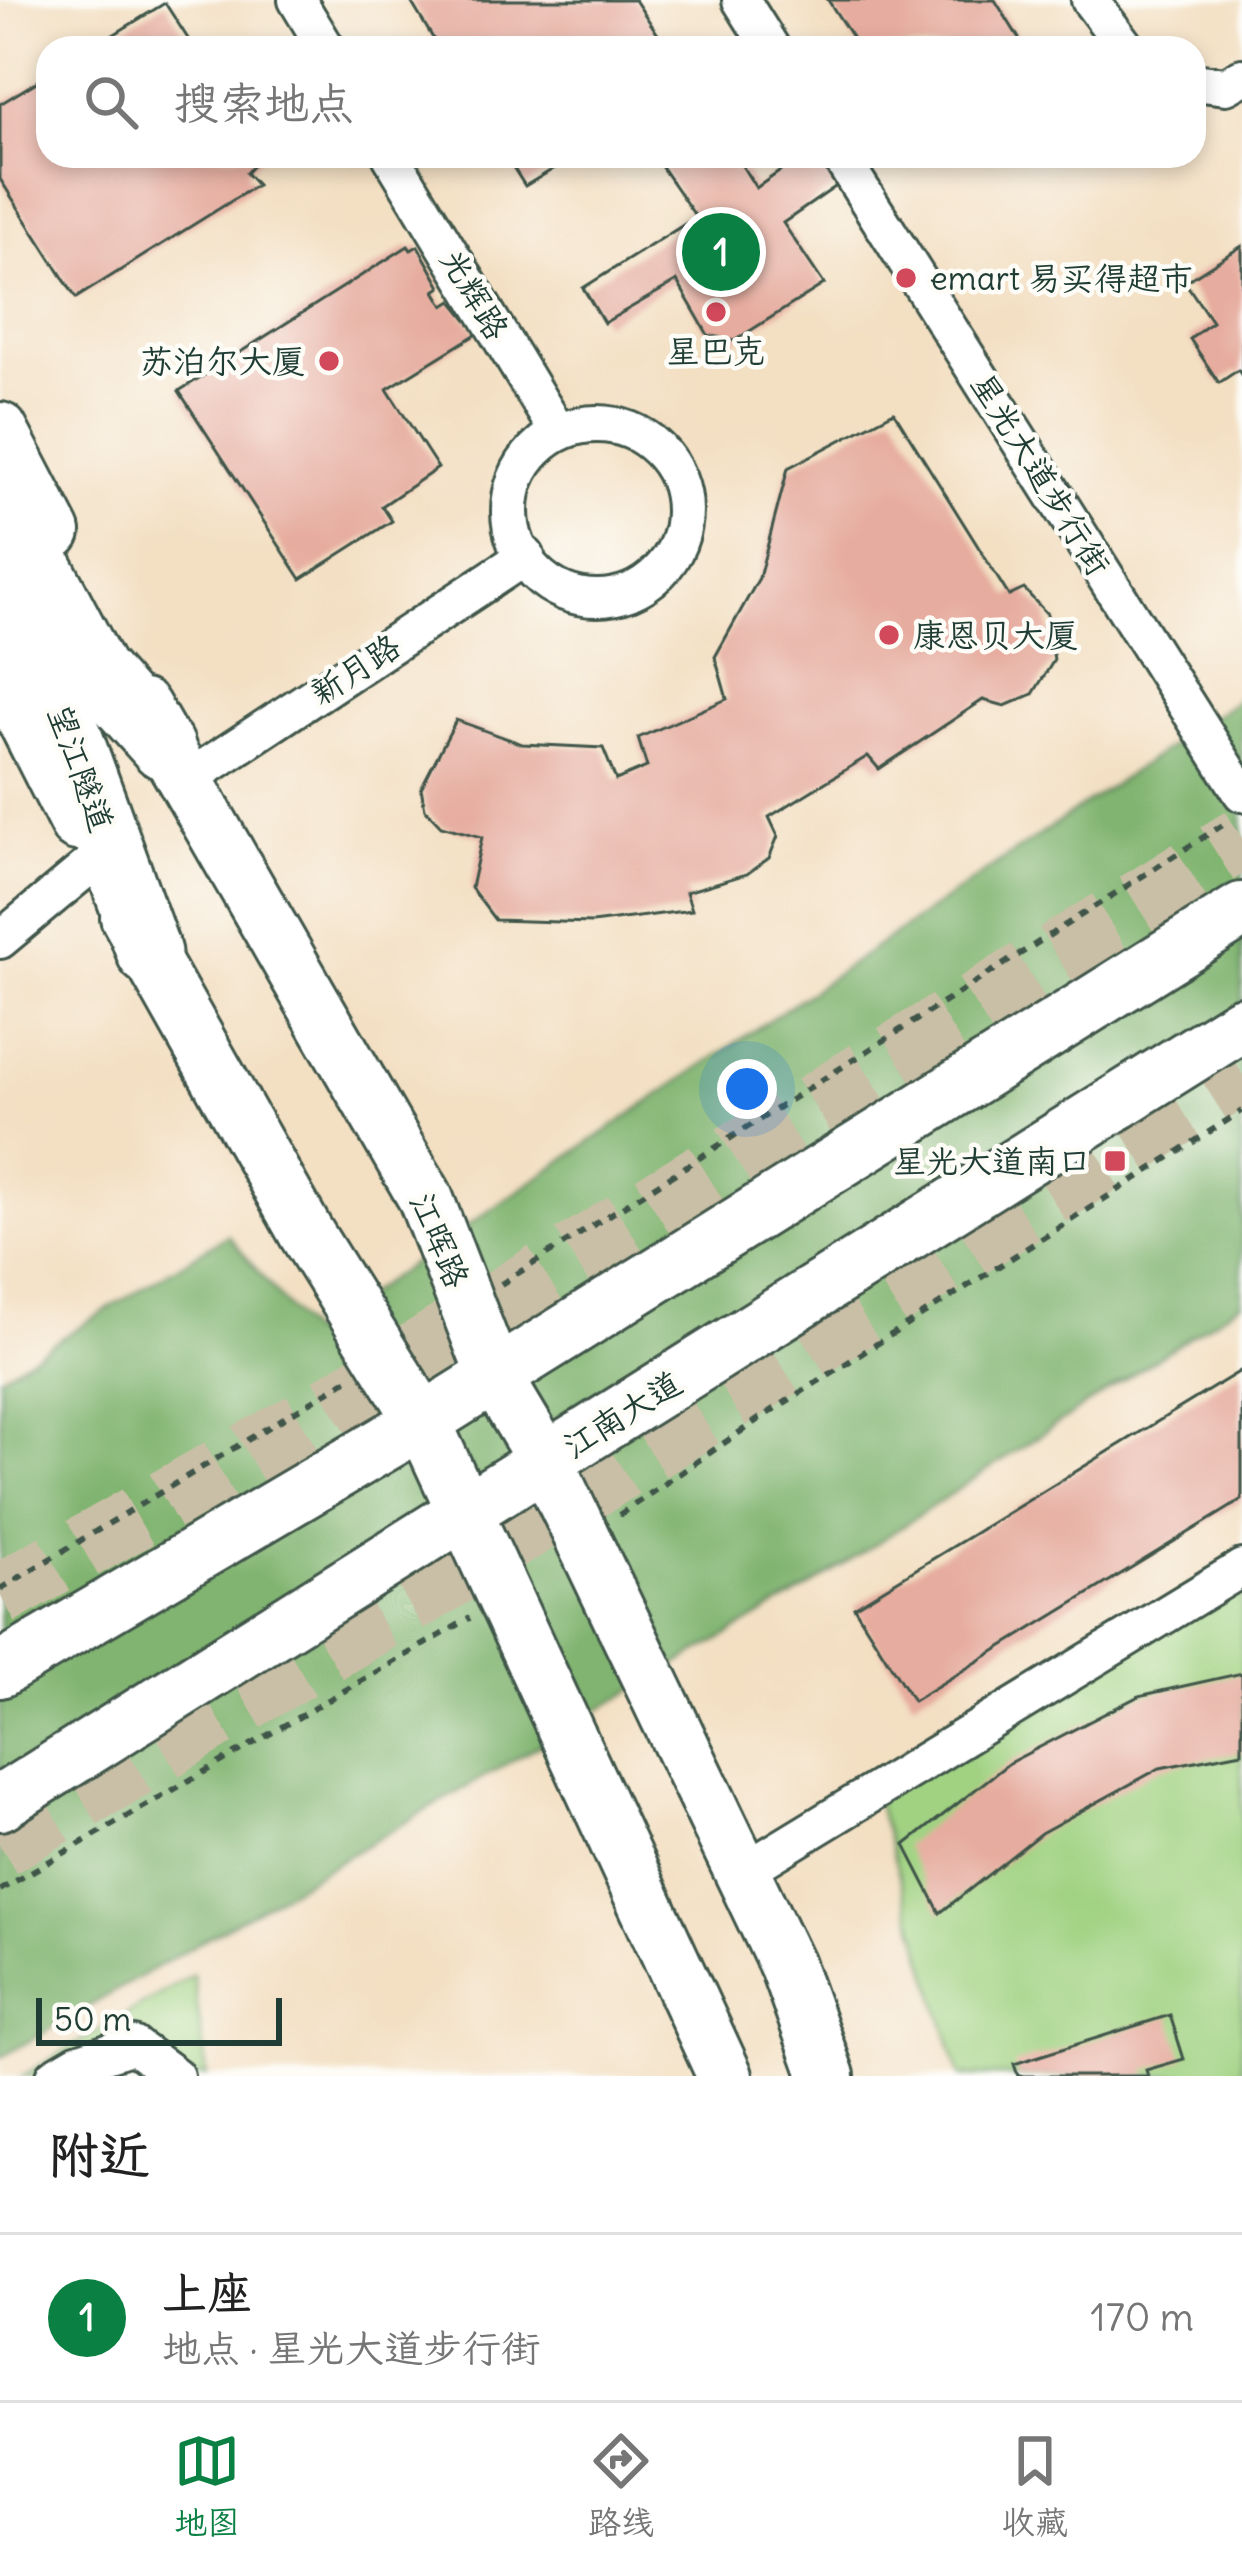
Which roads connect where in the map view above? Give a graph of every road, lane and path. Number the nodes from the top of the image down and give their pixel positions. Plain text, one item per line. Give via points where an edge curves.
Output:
1 (297, 0) edge
2 (741, 0) edge
3 (1090, 0) edge
4 (319, 36) edge
5 (764, 36) edge
6 (1117, 36) edge
7 (1242, 77) edge
8 (1206, 84) edge
9 (398, 168) edge
10 (848, 168) edge
11 (0, 430) edge
12 (558, 432) junction
13 (0, 491) edge
14 (526, 556) junction
15 (0, 588) edge
16 (0, 671) edge
17 (174, 764) junction
18 (1242, 793) edge
19 (1242, 812) edge
20 (96, 860) junction
21 (1242, 910) edge
22 (0, 940) edge
23 (148, 953) junction
24 (1242, 1024) edge
25 (1242, 1111) edge
26 (466, 1305) junction
27 (383, 1357) junction
28 (494, 1375) junction
29 (423, 1420) junction
30 (546, 1462) junction
31 (463, 1516) junction
32 (583, 1540) junction
33 (1242, 1568) edge
34 (0, 1589) edge
35 (501, 1597) junction
36 (0, 1670) edge
37 (0, 1803) edge
38 (741, 1873) junction
39 (0, 1889) edge
40 (56, 2076) edge
41 (175, 2076) edge
42 (725, 2076) edge
43 (827, 2076) edge

1 - 4 street
2 - 5 street
3 - 6 street
7 - 8 street via 1226,86
9 - 12 street, 光辉路
10 - 18 street, 星光大道步行街
11 - 17 main road, 江晖路
12 - 14 street via 525,461 508,502 510,532
12 - 14 street via 617,426 666,457 685,513 679,543 643,586 618,596 564,593 540,579
13 - 17 highway, 望江隧道 via 95,671
14 - 17 street, 新月路
15 - 23 highway, 望江隧道 via 52,687
16 - 20 main road
17 - 26 main road, 江晖路 via 425,1197
19 - 26 path
20 - 22 street
20 - 23 main road
21 - 28 main road
23 - 27 main road
24 - 30 main road, 江南大道
25 - 32 path
26 - 28 main road, 江晖路
27 - 29 main road
27 - 34 path
28 - 29 main road
28 - 30 main road, 江晖路
29 - 31 main road
29 - 36 main road
30 - 31 main road, 江南大道
30 - 32 main road, 江晖路
31 - 35 main road
31 - 37 main road, 江南大道
32 - 38 main road, 江晖路
33 - 38 street
35 - 39 path
35 - 42 main road
38 - 43 main road, 江晖路 via 787,1966
40 - 41 street via 134,2045

